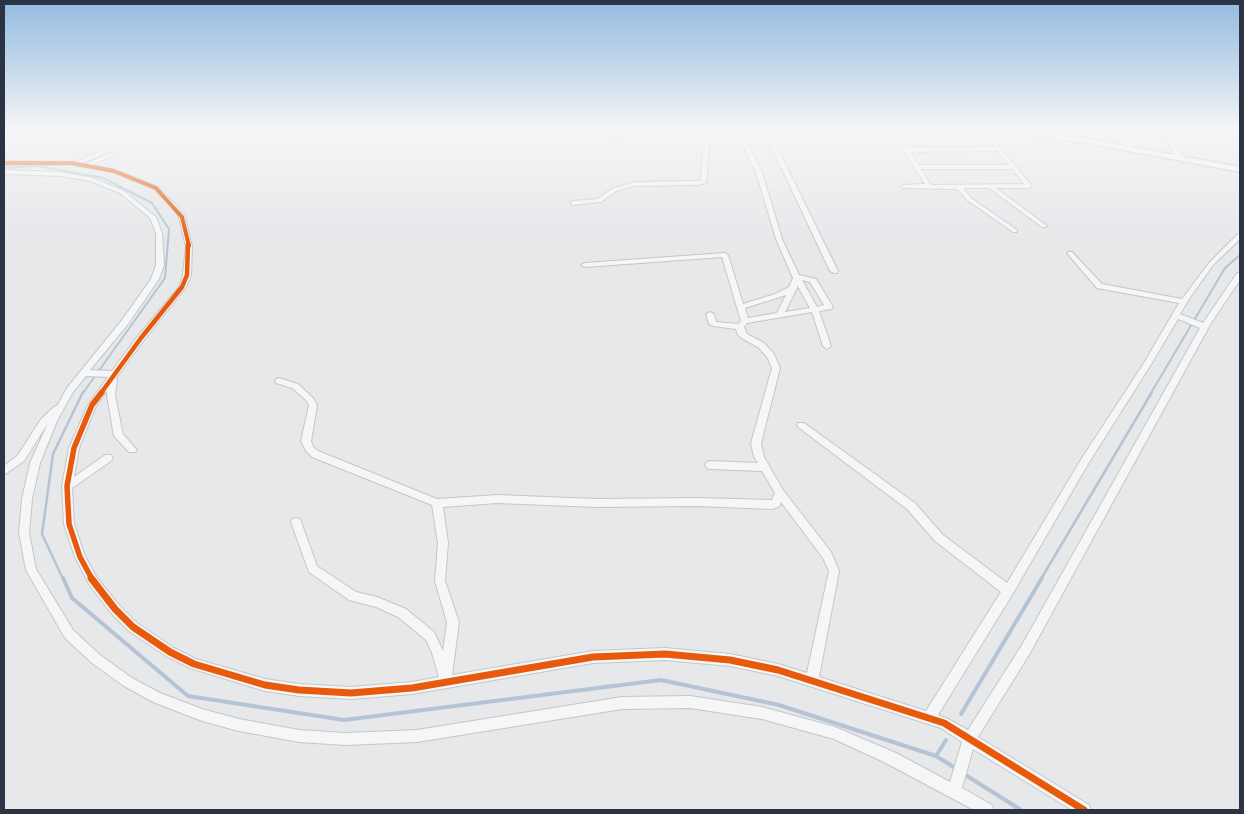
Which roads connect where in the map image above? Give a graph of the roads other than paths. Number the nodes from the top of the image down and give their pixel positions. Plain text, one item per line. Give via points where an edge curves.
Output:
1 (94, 167) edge
2 (705, 167) edge
3 (757, 167) edge
4 (784, 167) edge
5 (918, 167) joint
6 (1013, 167) joint
7 (1225, 167) edge
8 (1240, 170) edge
9 (4, 172) edge
10 (930, 186) junction
11 (958, 186) junction
12 (991, 186) junction
13 (904, 187) dead end
14 (573, 203) dead end
15 (1044, 226) dead end
16 (1015, 231) dead end
17 (1240, 235) edge
18 (1070, 253) dead end
19 (585, 265) dead end
20 (834, 270) dead end
21 (1240, 275) edge
22 (797, 277) junction
23 (793, 287) junction
24 (1184, 302) junction
25 (740, 307) junction
26 (815, 310) junction
27 (710, 314) dead end
28 (780, 315) junction
29 (1179, 316) junction
30 (742, 324) junction
31 (1203, 326) junction
32 (828, 346) dead end
33 (86, 373) junction
34 (111, 375) junction
35 (279, 381) dead end
36 (60, 408) junction
37 (801, 425) dead end
38 (132, 450) dead end
39 (108, 458) dead end
40 (710, 465) dead end
41 (765, 467) junction
42 (4, 471) edge
43 (67, 486) junction
44 (780, 493) junction
45 (437, 503) junction
46 (296, 522) dead end
47 (1008, 591) junction
48 (812, 680) junction
49 (446, 682) junction
50 (930, 717) junction
51 (968, 742) junction
52 (955, 786) junction
53 (987, 810) edge
54 (1084, 810) edge

1 - 34 street via 127,175 156,188 182,217 188,247 187,275 182,287
2 - 14 street via 704,182 634,184 614,190 599,201
3 - 22 street via 779,238
4 - 20 street
5 - 6 street
5 - 10 street
6 - 12 street via 1030,185
7 - 8 main road
9 - 33 street via 61,174 91,179 122,192 153,217 156,224 161,246 155,279
10 - 11 street
10 - 13 street
11 - 12 street
11 - 16 street via 969,199
12 - 15 street
17 - 24 street via 1211,264
18 - 24 street via 1100,286
19 - 25 street via 724,254
21 - 31 street
22 - 23 street
22 - 26 street
22 - 26 street via 813,281 828,306
23 - 25 street via 778,296
23 - 28 street
24 - 29 street
25 - 30 street
26 - 28 street
26 - 32 street
27 - 30 street via 713,324
28 - 30 street
29 - 31 street
29 - 47 street via 1085,460
30 - 41 street via 741,333 771,356 776,368 756,444
31 - 51 street via 1026,649
33 - 34 street
33 - 36 street
34 - 38 street via 117,430
34 - 43 street via 92,405 74,448
35 - 45 street via 295,386 309,398 312,411 306,441 315,454
36 - 42 street via 44,420 21,458
36 - 52 street via 35,463 27,499 24,533 31,570 75,641 112,671 157,698 239,725 344,740 417,736 622,702 690,702 762,713 834,733
37 - 47 street via 899,496 939,538
39 - 43 street
40 - 41 street
41 - 44 street
43 - 49 street via 69,524 80,557 93,581 133,627 170,652 194,664 238,678 298,690 384,692
44 - 45 street via 772,505 497,500
44 - 48 street via 828,555 834,572
45 - 49 street via 443,543 440,581 452,622
46 - 49 street via 313,568 353,596 402,613 430,636
47 - 50 street
48 - 49 street via 730,660 643,654 570,659
48 - 50 street
50 - 51 street via 953,727
51 - 52 street
51 - 54 street
52 - 53 street

